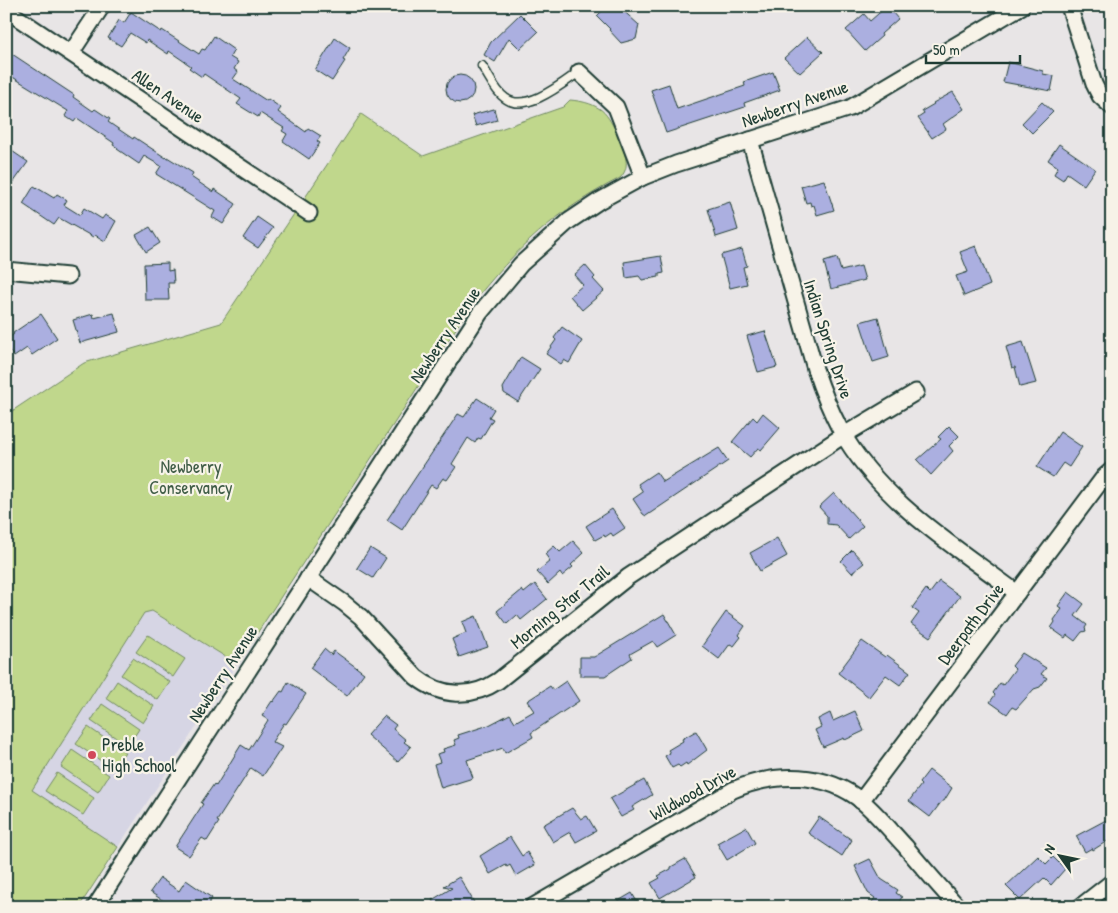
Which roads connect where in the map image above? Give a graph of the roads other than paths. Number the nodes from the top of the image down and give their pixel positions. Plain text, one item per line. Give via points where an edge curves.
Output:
1 (102, 6) edge
2 (1022, 6) edge
3 (1069, 6) edge
4 (6, 10) edge
5 (71, 53) junction
6 (482, 66) dead end
7 (579, 72) joint
8 (1112, 107) edge
9 (750, 140) junction
10 (643, 177) junction
11 (310, 213) dead end
12 (6, 270) edge
13 (68, 276) dead end
14 (916, 392) dead end
15 (844, 435) junction
16 (1112, 470) edge
17 (308, 578) junction
18 (1017, 593) junction
19 (861, 801) junction
20 (1112, 882) edge
21 (95, 907) edge
22 (532, 907) edge
23 (958, 907) edge
24 (1080, 907) edge

1 - 5 street
2 - 9 street, Newberry Avenue via 850,108
3 - 8 street via 1094,84 1100,96
4 - 5 street, Allen Avenue
5 - 11 street, Allen Avenue
6 - 7 lane via 506,99 517,104 547,94
7 - 10 street via 616,107
9 - 10 street, Newberry Avenue
9 - 15 street, Indian Spring Drive via 815,369
10 - 17 street, Newberry Avenue via 569,221 521,264 498,291 480,313
12 - 13 street
14 - 15 street, Morning Star Trail
15 - 17 street, Morning Star Trail via 628,577 498,681 478,691 450,694 426,685 361,617
15 - 18 street, Indian Spring Drive via 878,482 901,505
16 - 18 street, Deerpath Drive
17 - 21 street, Newberry Avenue
18 - 19 street, Deerpath Drive
19 - 22 street, Wildwood Drive via 838,787 800,777 767,778 750,783
19 - 23 street, Wildwood Drive
20 - 24 street

